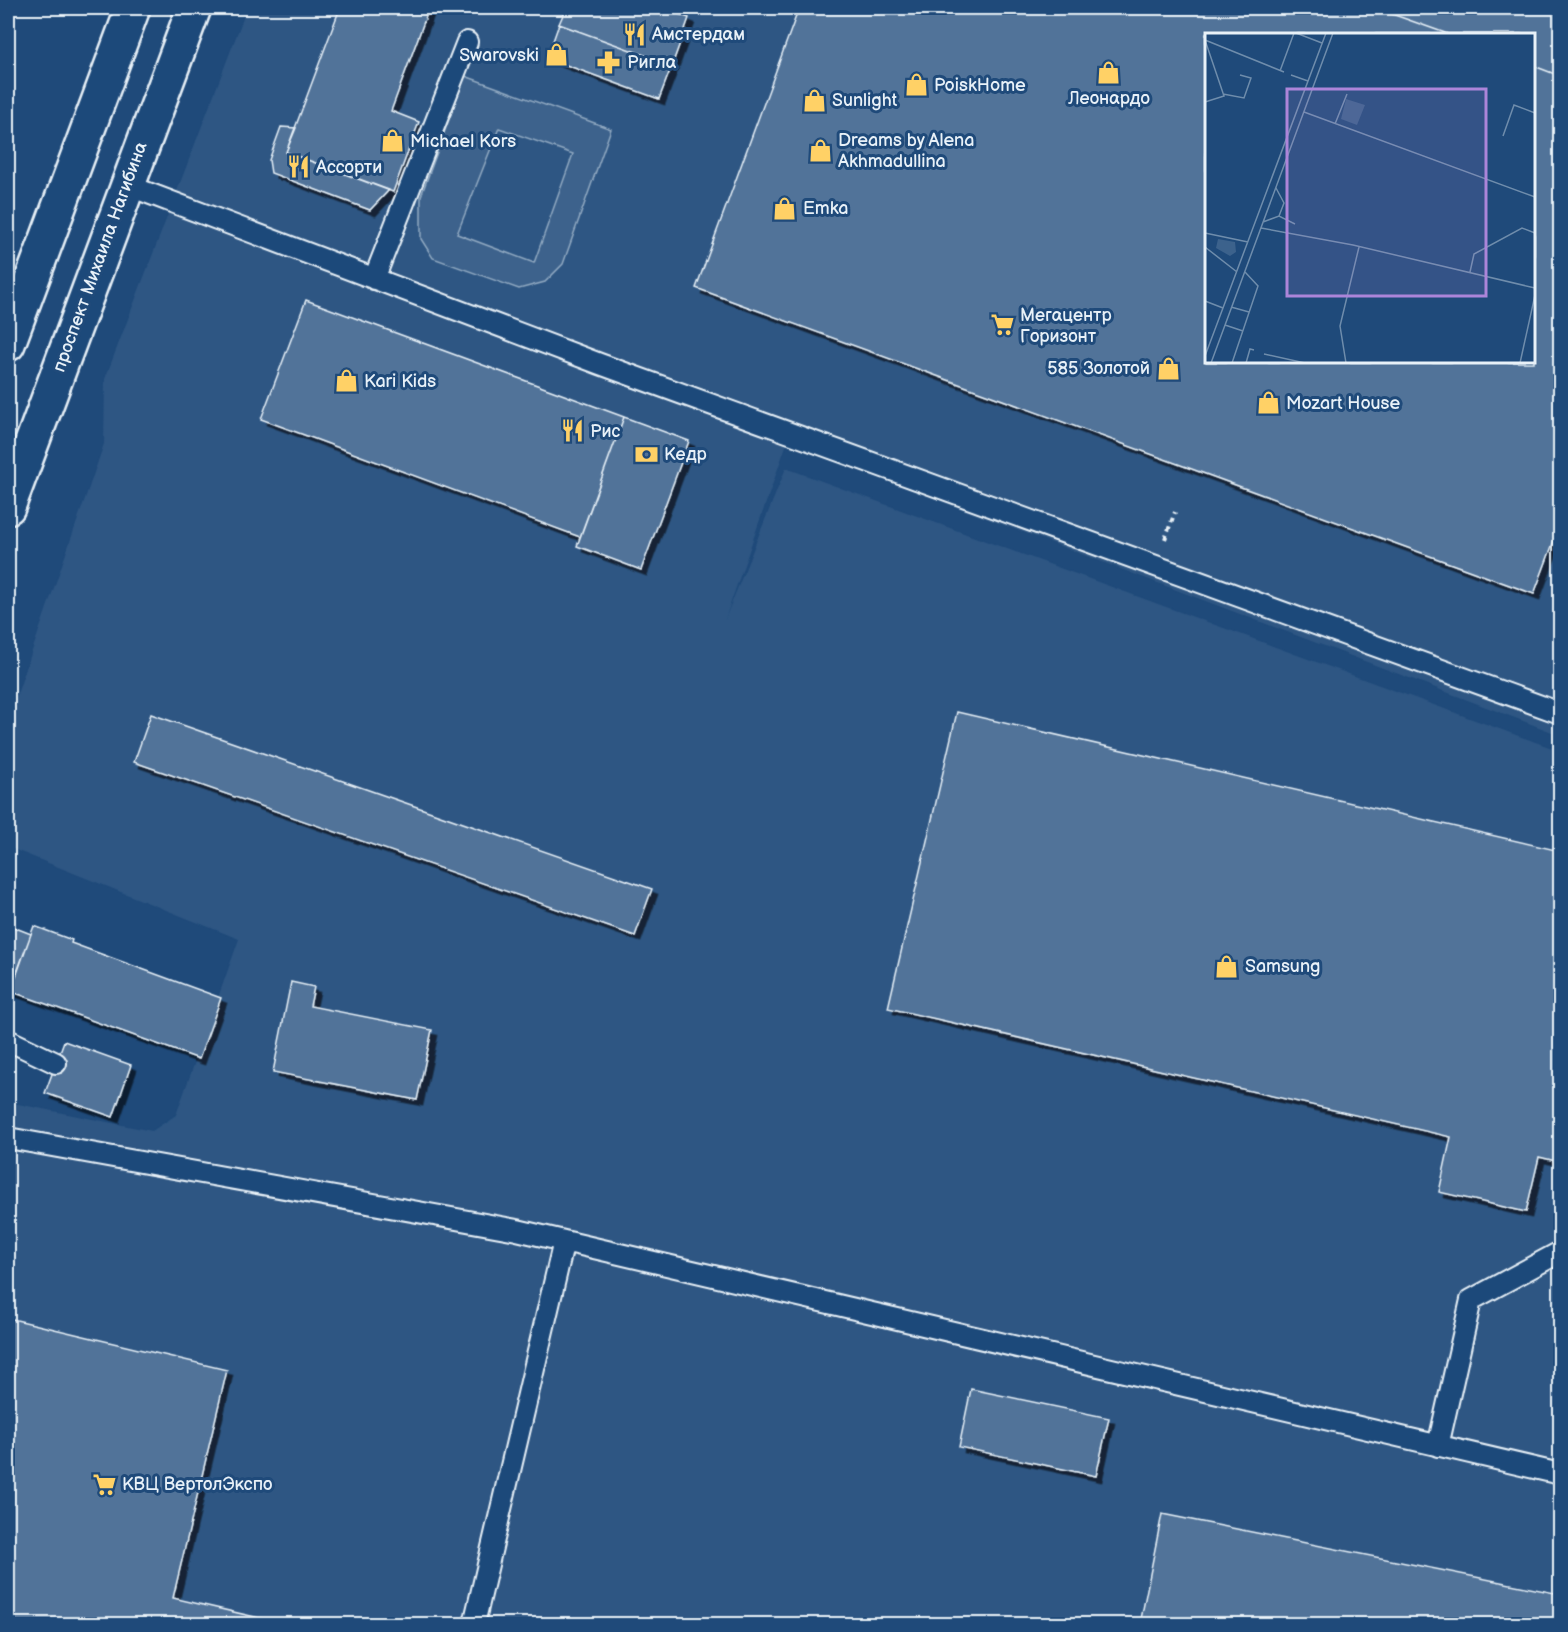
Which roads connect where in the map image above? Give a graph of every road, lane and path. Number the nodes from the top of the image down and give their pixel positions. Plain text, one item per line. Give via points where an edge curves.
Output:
1 (133, 8) edge
2 (194, 8) edge
3 (467, 42) dead end
4 (127, 185) junction
5 (374, 279) junction
6 (8, 344) edge
7 (8, 507) edge
8 (1560, 712) edge
9 (8, 1040) edge
10 (56, 1063) dead end
11 (8, 1138) edge
12 (564, 1241) junction
13 (1560, 1252) edge
14 (1438, 1446) junction
15 (1560, 1474) edge
16 (474, 1624) edge

1 - 6 main road
2 - 4 main road, проспект Михаила Нагибина
3 - 5 lane
4 - 5 lane
4 - 7 main road, проспект Михаила Нагибина
5 - 8 lane
9 - 10 lane
11 - 12 lane
12 - 14 lane
12 - 16 lane
13 - 14 lane via 1471,1300
14 - 15 lane

